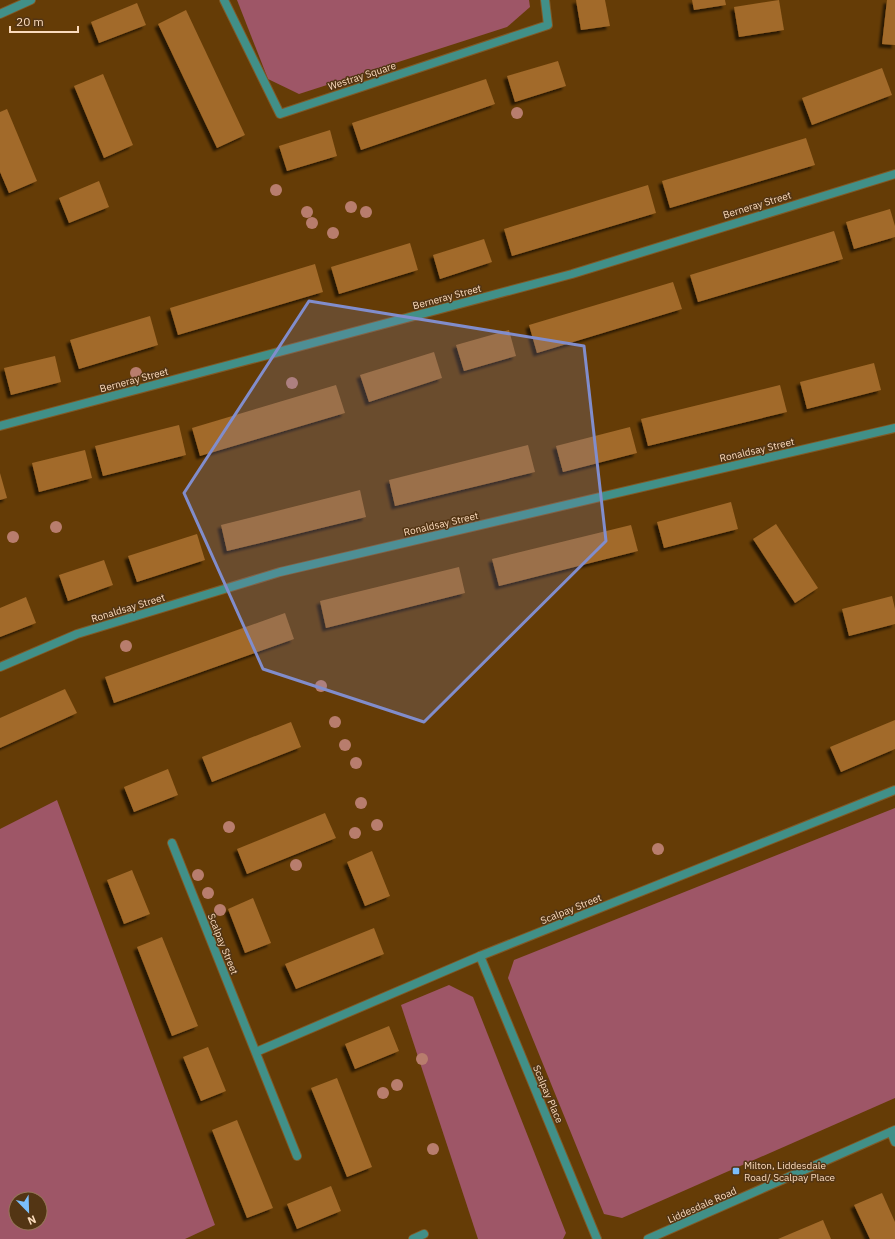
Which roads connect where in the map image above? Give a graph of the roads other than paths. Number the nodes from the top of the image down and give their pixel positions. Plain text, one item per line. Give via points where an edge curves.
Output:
1 (31, 0) edge
2 (224, 0) edge
3 (545, 0) edge
4 (0, 14) edge
5 (895, 174) edge
6 (0, 426) edge
7 (895, 428) edge
8 (0, 667) edge
9 (895, 790) edge
10 (172, 843) dead end
11 (480, 956) junction
12 (256, 1052) junction
13 (893, 1131) edge
14 (895, 1142) edge
15 (297, 1156) dead end
16 (424, 1234) dead end
17 (414, 1239) edge
18 (598, 1239) edge
19 (648, 1239) edge

1 - 4 street
2 - 3 street, Westray Square via 280,114 548,25
5 - 6 street, Berneray Street via 572,274
7 - 8 street, Ronaldsay Street via 280,572 77,634
9 - 11 street, Scalpay Street
10 - 12 street, Scalpay Street
11 - 12 street, Scalpay Street
11 - 18 street, Scalpay Place
12 - 15 street, Scalpay Street
13 - 14 street
13 - 19 street, Liddesdale Road
16 - 17 street

